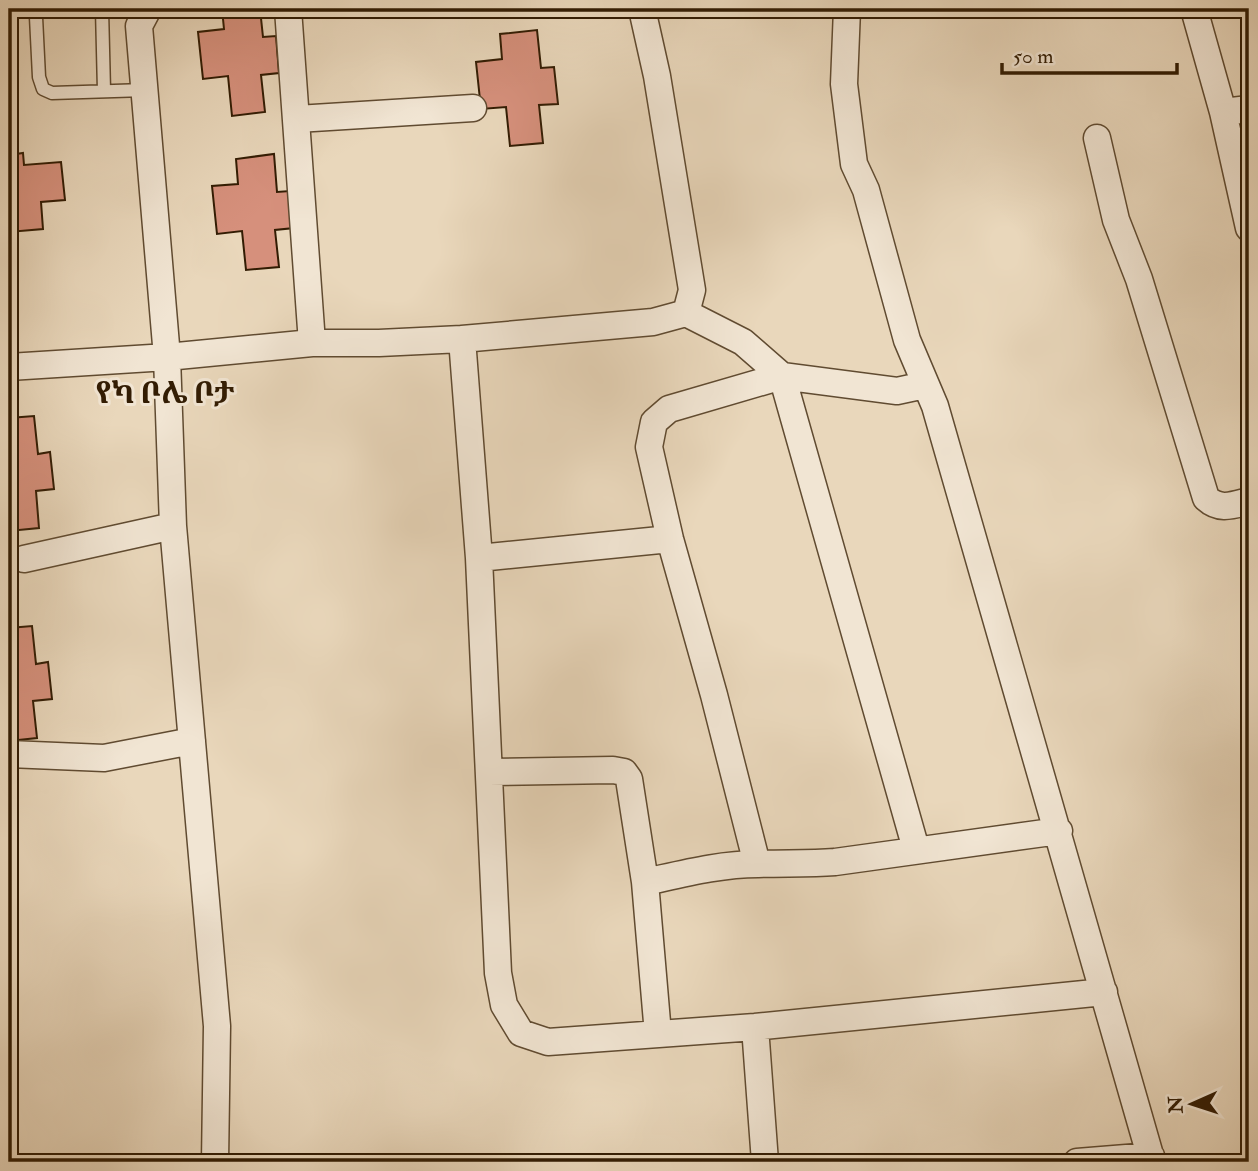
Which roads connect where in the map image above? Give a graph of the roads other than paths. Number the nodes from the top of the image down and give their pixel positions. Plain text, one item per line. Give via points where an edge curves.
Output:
1 (102, 9) edge
2 (148, 9) edge
3 (288, 9) edge
4 (642, 9) edge
5 (848, 9) edge
6 (1194, 9) edge
7 (36, 17) dead end
8 (145, 90) junction
9 (104, 91) junction
10 (473, 108) dead end
11 (1236, 111) edge
12 (297, 120) junction
13 (1097, 138) dead end
14 (1249, 228) edge
15 (686, 313) junction
16 (462, 339) junction
17 (312, 343) junction
18 (167, 357) junction
19 (9, 367) edge
20 (782, 376) junction
21 (925, 385) junction
22 (1249, 501) edge
23 (173, 526) junction
24 (670, 540) junction
25 (479, 558) junction
26 (24, 559) dead end
27 (192, 741) junction
28 (9, 754) edge
29 (489, 772) junction
30 (1059, 831) junction
31 (916, 849) junction
32 (757, 863) junction
33 (645, 882) junction
34 (1104, 992) junction
35 (755, 1027) junction
36 (658, 1034) junction
37 (1152, 1159) edge
38 (215, 1162) edge
39 (765, 1162) edge
40 (1077, 1162) edge

1 - 9 lane
2 - 8 street via 139,26
3 - 12 street
4 - 15 street via 692,290
5 - 21 street via 844,84 854,164 866,190 904,332
6 - 11 street
7 - 9 lane via 43,89 52,93
8 - 9 lane
8 - 18 street
10 - 12 street
11 - 14 street
12 - 17 street
13 - 22 street via 1116,220 1144,293 1206,498 1214,506
15 - 16 street via 653,322
15 - 20 street via 743,342
16 - 17 street
16 - 25 street
17 - 18 street
18 - 19 street
18 - 23 street
20 - 21 street via 897,391
20 - 24 street via 669,409 654,422 649,447
20 - 31 street
21 - 30 street via 936,406
23 - 26 street
23 - 27 street
24 - 25 street
24 - 32 street
25 - 29 street
27 - 28 street via 104,758
27 - 38 street via 217,1026
29 - 33 street via 624,772 629,779
29 - 36 street via 498,973 504,1005 521,1033 548,1042
30 - 31 street
30 - 34 street
31 - 32 street via 835,862
32 - 33 street
33 - 36 street
34 - 35 street
34 - 37 street
35 - 36 street
35 - 39 street
37 - 40 street

